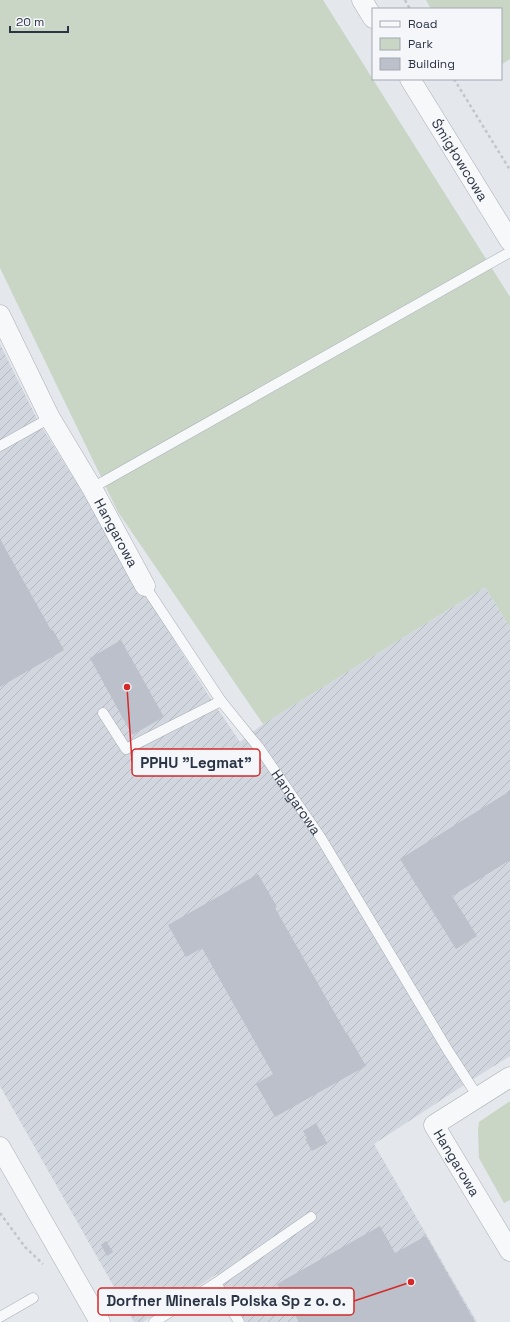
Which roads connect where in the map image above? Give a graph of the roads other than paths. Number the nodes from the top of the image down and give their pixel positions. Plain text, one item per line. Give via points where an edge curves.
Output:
1 (362, 0) edge
2 (372, 16) edge
3 (411, 80) edge
4 (510, 241) edge
5 (510, 252) edge
6 (0, 315) edge
7 (50, 418) junction
8 (0, 446) edge
9 (92, 488) junction
10 (145, 586) joint
11 (221, 701) junction
12 (103, 713) dead end
13 (510, 1077) edge
14 (478, 1097) junction
15 (0, 1147) edge
16 (311, 1217) dead end
17 (510, 1251) edge
18 (216, 1283) junction
19 (33, 1298) dead end
20 (0, 1317) edge
21 (100, 1322) edge
22 (154, 1322) edge
23 (239, 1322) edge

1 - 2 street
3 - 4 street, Śmigłowcowa
5 - 9 lane
6 - 7 street, Hangarowa
7 - 8 lane
7 - 9 street, Hangarowa
9 - 10 street, Hangarowa
10 - 11 lane, Hangarowa
11 - 12 lane via 126,749
11 - 14 lane, Hangarowa via 260,749 321,838
13 - 14 street
14 - 17 street, Hangarowa via 434,1125
15 - 21 street
16 - 18 lane
18 - 22 lane
18 - 23 lane
19 - 20 lane

